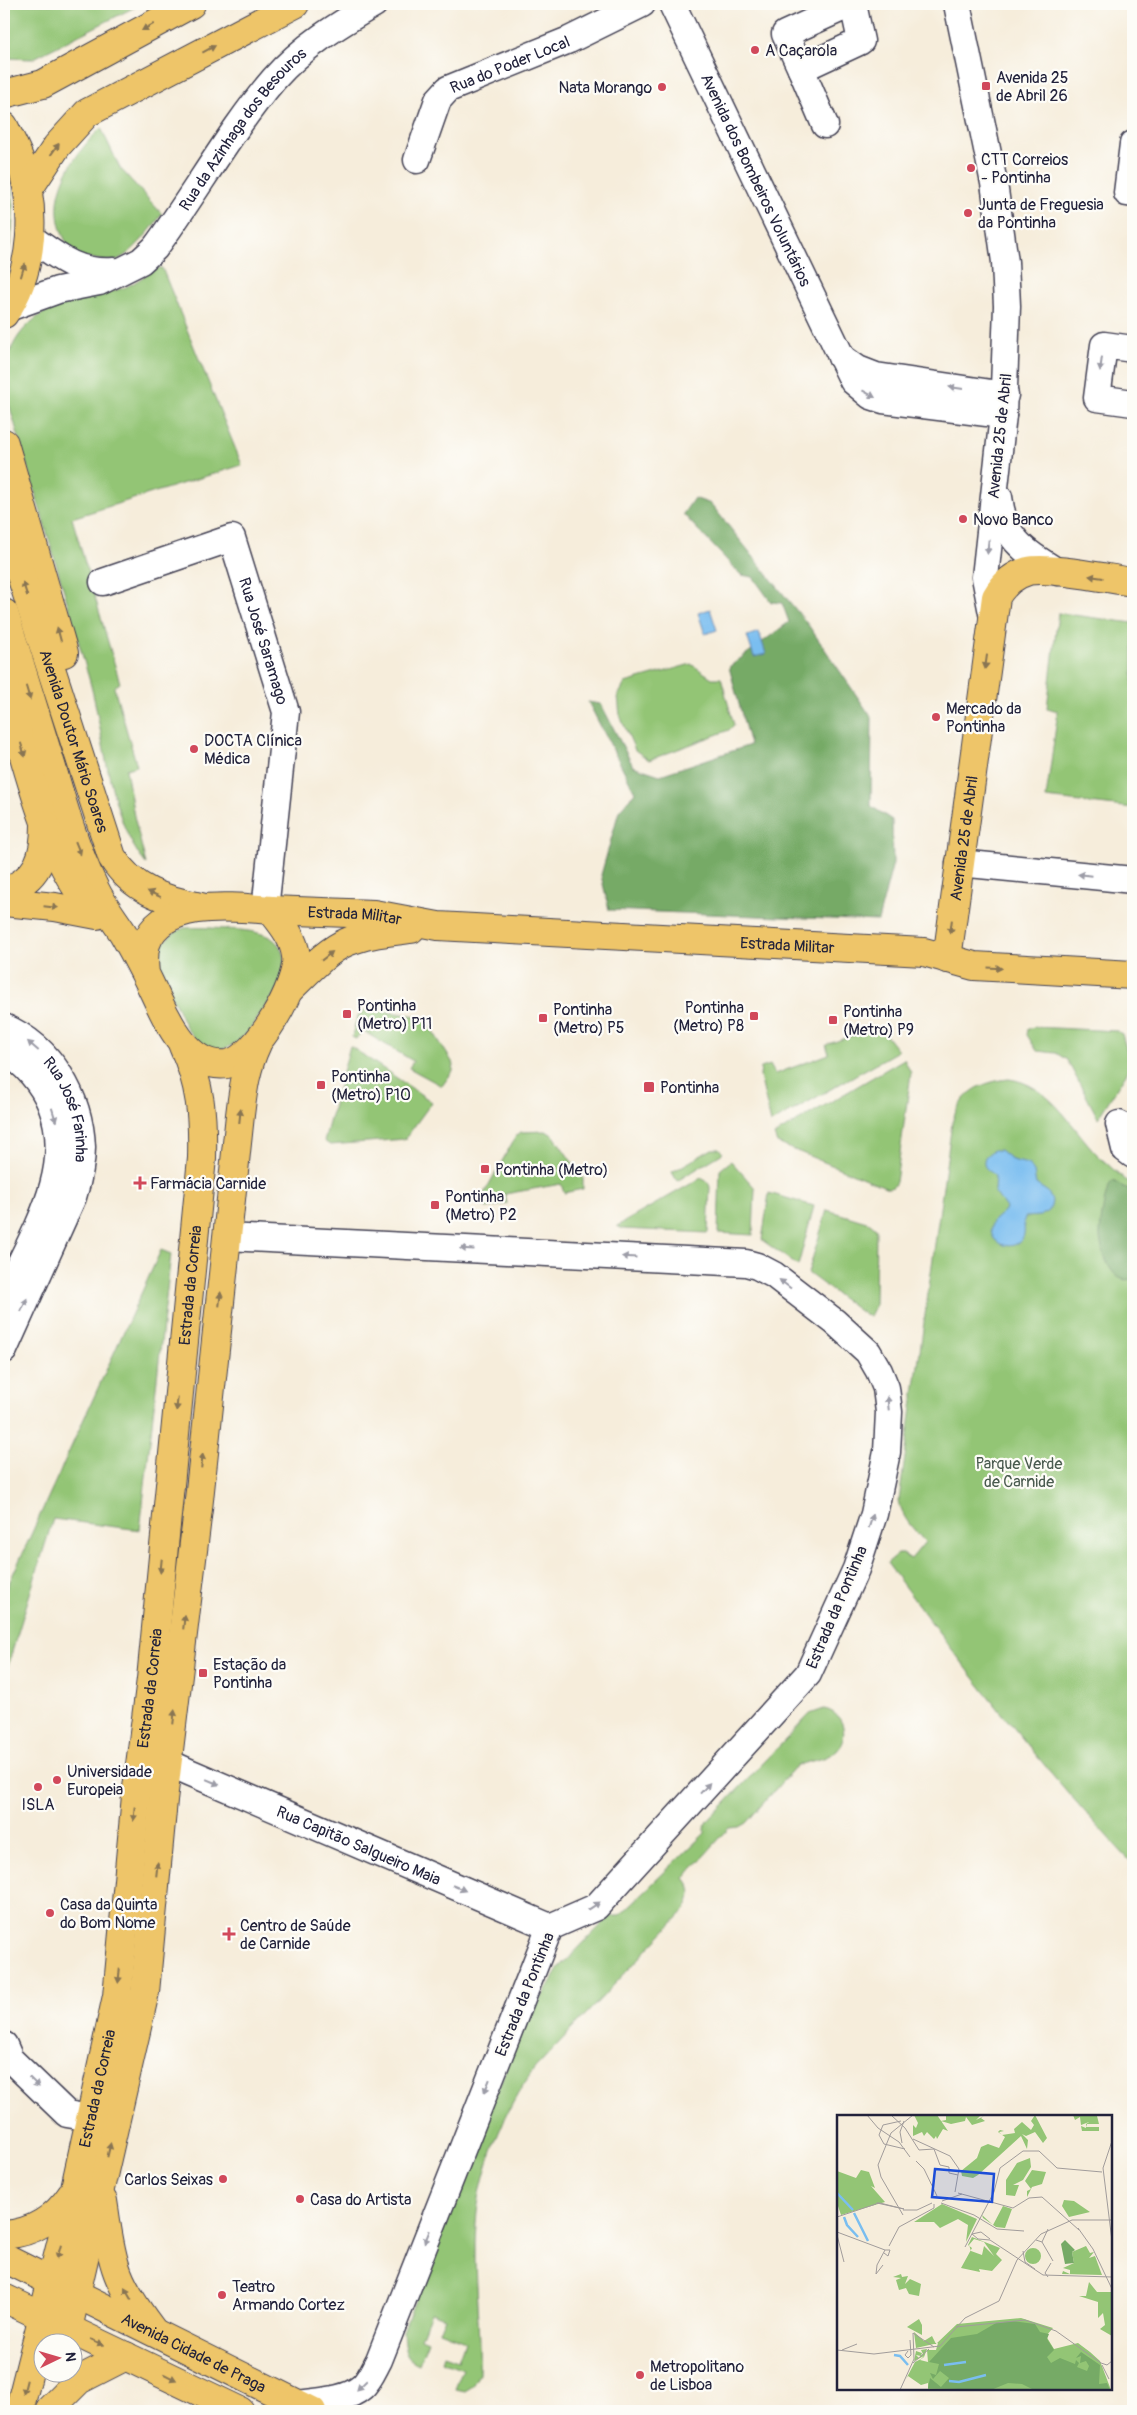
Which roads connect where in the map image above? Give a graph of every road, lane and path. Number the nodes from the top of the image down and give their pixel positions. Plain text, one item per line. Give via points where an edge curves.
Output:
1 (191, 4) edge
2 (295, 4) edge
3 (374, 4) edge
4 (642, 4) edge
5 (672, 4) edge
6 (852, 4) edge
7 (957, 4) edge
8 (801, 69) junction
9 (4, 94) edge
10 (826, 125) dead end
11 (4, 126) edge
12 (1133, 144) edge
13 (416, 160) dead end
14 (28, 190) junction
15 (1133, 194) edge
16 (30, 237) junction
17 (124, 271) junction
18 (6, 311) edge
19 (1133, 349) edge
20 (1133, 403) edge
21 (1004, 405) junction
22 (4, 443) edge
23 (997, 482) junction
24 (4, 523) edge
25 (1058, 572) junction
26 (102, 582) dead end
27 (1133, 582) edge
28 (4, 613) edge
29 (992, 613) junction
30 (4, 686) edge
31 (99, 818) junction
32 (46, 823) junction
33 (959, 863) junction
34 (1133, 880) edge
35 (4, 892) edge
36 (4, 902) edge
37 (201, 907) junction
38 (268, 910) junction
39 (108, 920) junction
40 (438, 926) junction
41 (947, 959) junction
42 (146, 974) junction
43 (1133, 975) edge
44 (291, 988) junction
45 (4, 1027) edge
46 (257, 1044) junction
47 (183, 1046) junction
48 (4, 1051) edge
49 (1119, 1124) dead end
50 (1133, 1155) edge
51 (56, 1209) junction
52 (227, 1237) junction
53 (4, 1297) edge
54 (4, 1350) edge
55 (151, 1679) junction
56 (169, 1762) junction
57 (550, 1927) junction
58 (4, 2045) edge
59 (91, 2118) junction
60 (88, 2188) junction
61 (4, 2235) edge
62 (4, 2258) edge
63 (52, 2281) junction
64 (76, 2294) junction
65 (4, 2298) edge
66 (42, 2316) junction
67 (62, 2332) edge
68 (67, 2332) edge
69 (155, 2335) junction
70 (82, 2341) edge
71 (126, 2356) junction
72 (56, 2382) edge
73 (304, 2408) edge
74 (50, 2410) edge
75 (19, 2411) edge
76 (240, 2411) edge

1 -> 9 main road via 42,84
14 -> 2 main road via 57,146 87,113
3 - 17 street, Rua da Azinhaga dos Besouros via 316,41 274,79 155,248
4 - 13 street, Rua do Poder Local via 569,40 448,89 438,100
5 - 21 street, Avenida dos Bombeiros Voluntários via 853,381 871,396 883,400
6 - 8 street via 862,41
6 - 8 street via 785,34
7 - 21 street, Avenida 25 de Abril via 994,183 1005,262
8 - 10 street
11 - 14 main road via 19,157
12 - 15 street via 1127,193
14 - 16 main road
16 - 17 street via 83,270
18 -> 16 main road via 19,286
17 - 18 street, Rua da Azinhaga dos Besouros via 99,282 58,290
19 -> 20 street via 1104,345 1096,398
21 - 23 street, Avenida 25 de Abril
31 -> 22 main road via 75,693
23 - 25 street via 1004,521 1016,543
23 -> 29 street, Avenida 25 de Abril via 986,577
31 -> 24 main road, Avenida Doutor Mário Soares
27 -> 25 main road
25 - 29 main road via 1037,570 1015,577 996,597
26 - 38 street, Rua José Saramago via 232,538 286,712
28 -> 39 main road, Avenida Doutor Mário Soares via 71,832
29 -> 33 main road, Avenida 25 de Abril
30 -> 32 main road
37 -> 31 main road, Avenida Doutor Mário Soares via 160,897 121,871 112,857
32 - 35 main road via 39,866 27,879
32 - 39 main road via 69,876
34 -> 33 street
33 -> 41 main road, Avenida 25 de Abril
36 -> 39 main road via 55,907
37 - 38 main road
37 - 42 main road via 168,920 150,936 144,956
38 - 40 main road, Estrada Militar via 374,914
38 - 44 main road via 293,943 296,971
39 - 42 main road
40 - 41 main road, Estrada Militar via 924,952
44 -> 40 main road, Estrada Militar via 346,942 372,934
41 -> 43 main road, Estrada Militar via 974,966
42 - 47 main road
44 - 46 main road
51 -> 45 street, Rua José Farinha via 73,1197 81,1165 82,1147 76,1110 49,1061 26,1040
46 - 47 main road via 243,1058 228,1064 204,1062
52 -> 46 main road, Estrada da Correia via 244,1083 249,1060
47 -> 55 main road, Estrada da Correia via 194,1070 200,1096 202,1158
48 -> 51 street, Rua José Farinha via 20,1062 48,1097 60,1147
49 - 50 street via 1125,1149
51 - 53 street, Rua José Farinha
54 -> 51 street, Rua José Farinha
56 -> 52 main road, Estrada da Correia
57 -> 52 street, Estrada da Pontinha via 596,1907 808,1674 856,1569 874,1514 887,1452 889,1412 886,1388 868,1352 835,1322 774,1275 746,1263
55 - 56 street via 152,1730 161,1754
55 -> 59 main road, Estrada da Correia via 117,1996
56 -> 57 street, Rua Capitão Salgueiro Maia
60 -> 56 main road, Estrada da Correia via 145,1992
57 -> 73 street, Estrada da Pontinha via 379,2360 367,2382 354,2392
58 -> 59 street via 10,2059 67,2114
59 - 60 main road, Estrada da Correia
60 - 61 main road via 37,2227
60 -> 63 main road, Estrada da Correia
60 - 64 main road, Estrada da Correia
69 -> 60 main road via 118,2276
62 - 63 main road, Avenida Cidade de Praga
63 - 64 main road, Avenida Cidade de Praga
63 - 66 main road, Estrada da Correia
64 - 68 main road, Estrada da Correia
64 - 69 main road, Avenida Cidade de Praga
65 - 66 main road, Avenida Cidade de Praga
66 - 67 main road, Avenida Cidade de Praga
66 -> 75 main road, Estrada da Correia
69 - 73 main road, Avenida Cidade de Praga
70 -> 71 main road, Avenida Cidade de Praga
71 - 74 main road via 79,2380
71 -> 76 main road, Avenida Cidade de Praga
72 - 74 main road

